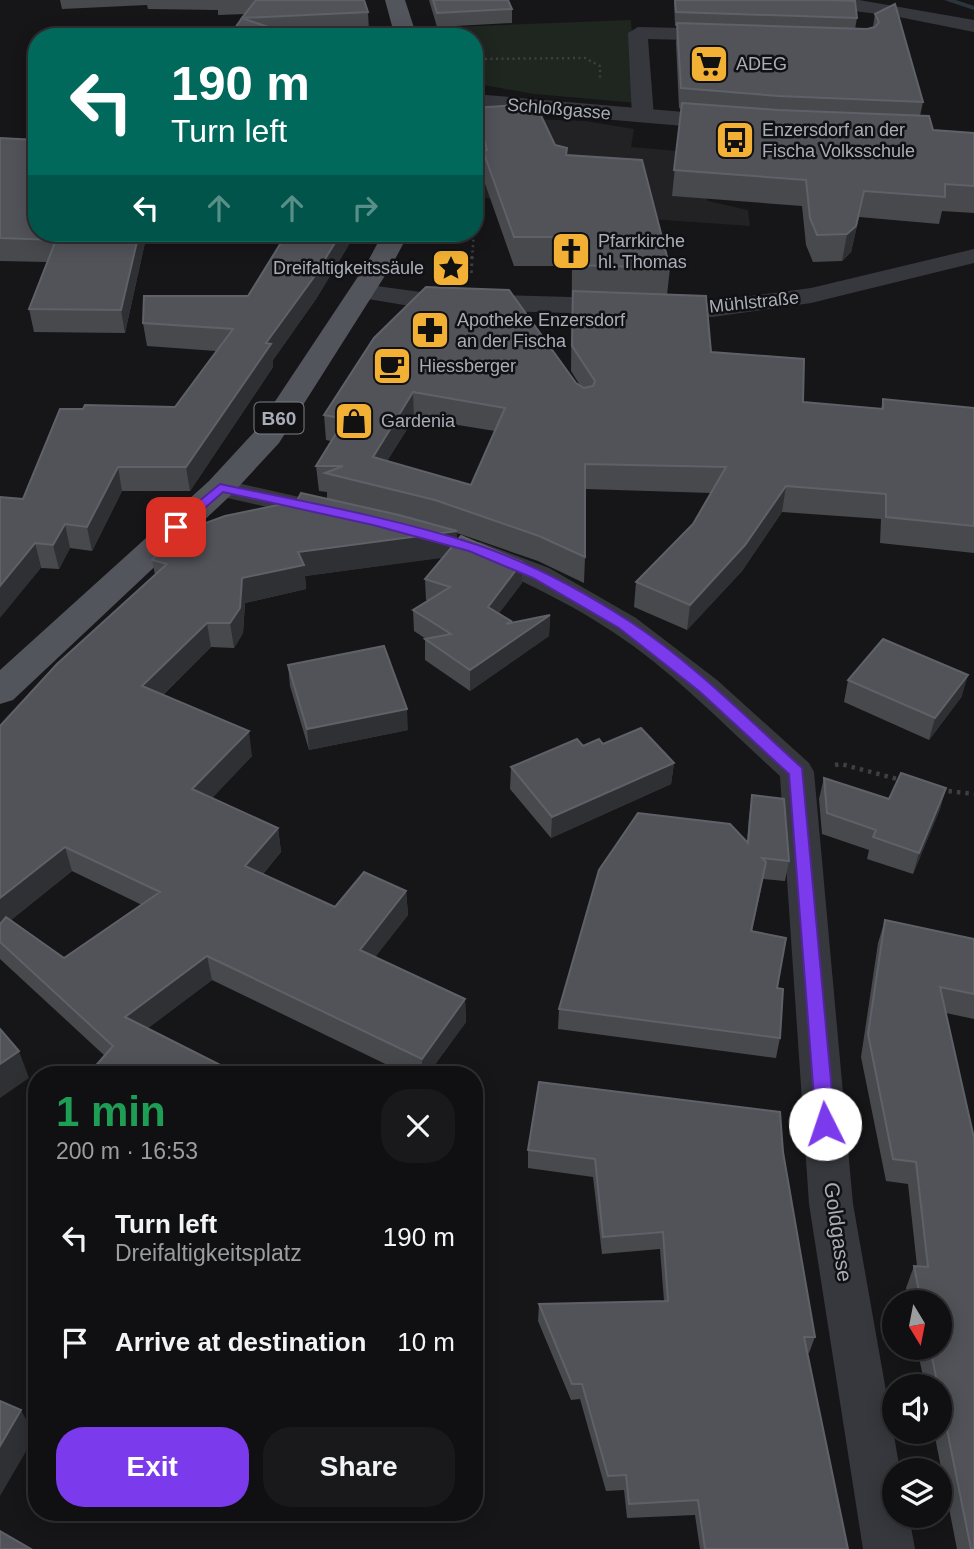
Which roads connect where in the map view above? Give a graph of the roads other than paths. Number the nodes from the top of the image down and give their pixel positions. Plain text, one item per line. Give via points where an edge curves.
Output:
1 (395, 0) edge
2 (813, 0) edge
3 (974, 26) edge
4 (403, 28) edge
5 (744, 36) edge
6 (483, 102) edge
7 (643, 117) junction
8 (751, 125) edge
9 (391, 242) edge
10 (974, 256) edge
11 (362, 291) junction
12 (220, 488) junction
13 (361, 519) edge
14 (449, 542) edge
15 (0, 691) edge
16 (889, 1549) edge

1 - 4 main road
2 - 3 street
5 - 7 street, Schloßgasse via 638,33
6 - 7 street, Schloßgasse
7 - 8 street, Schloßgasse
9 - 11 main road, B60
10 - 11 street, Mühlstraße via 800,298 723,308 428,302
11 - 12 main road, B60 via 268,436
12 - 13 street
12 - 15 main road, B60
14 - 16 street, Goldgasse via 538,575 625,625 705,688 797,772 831,1204

